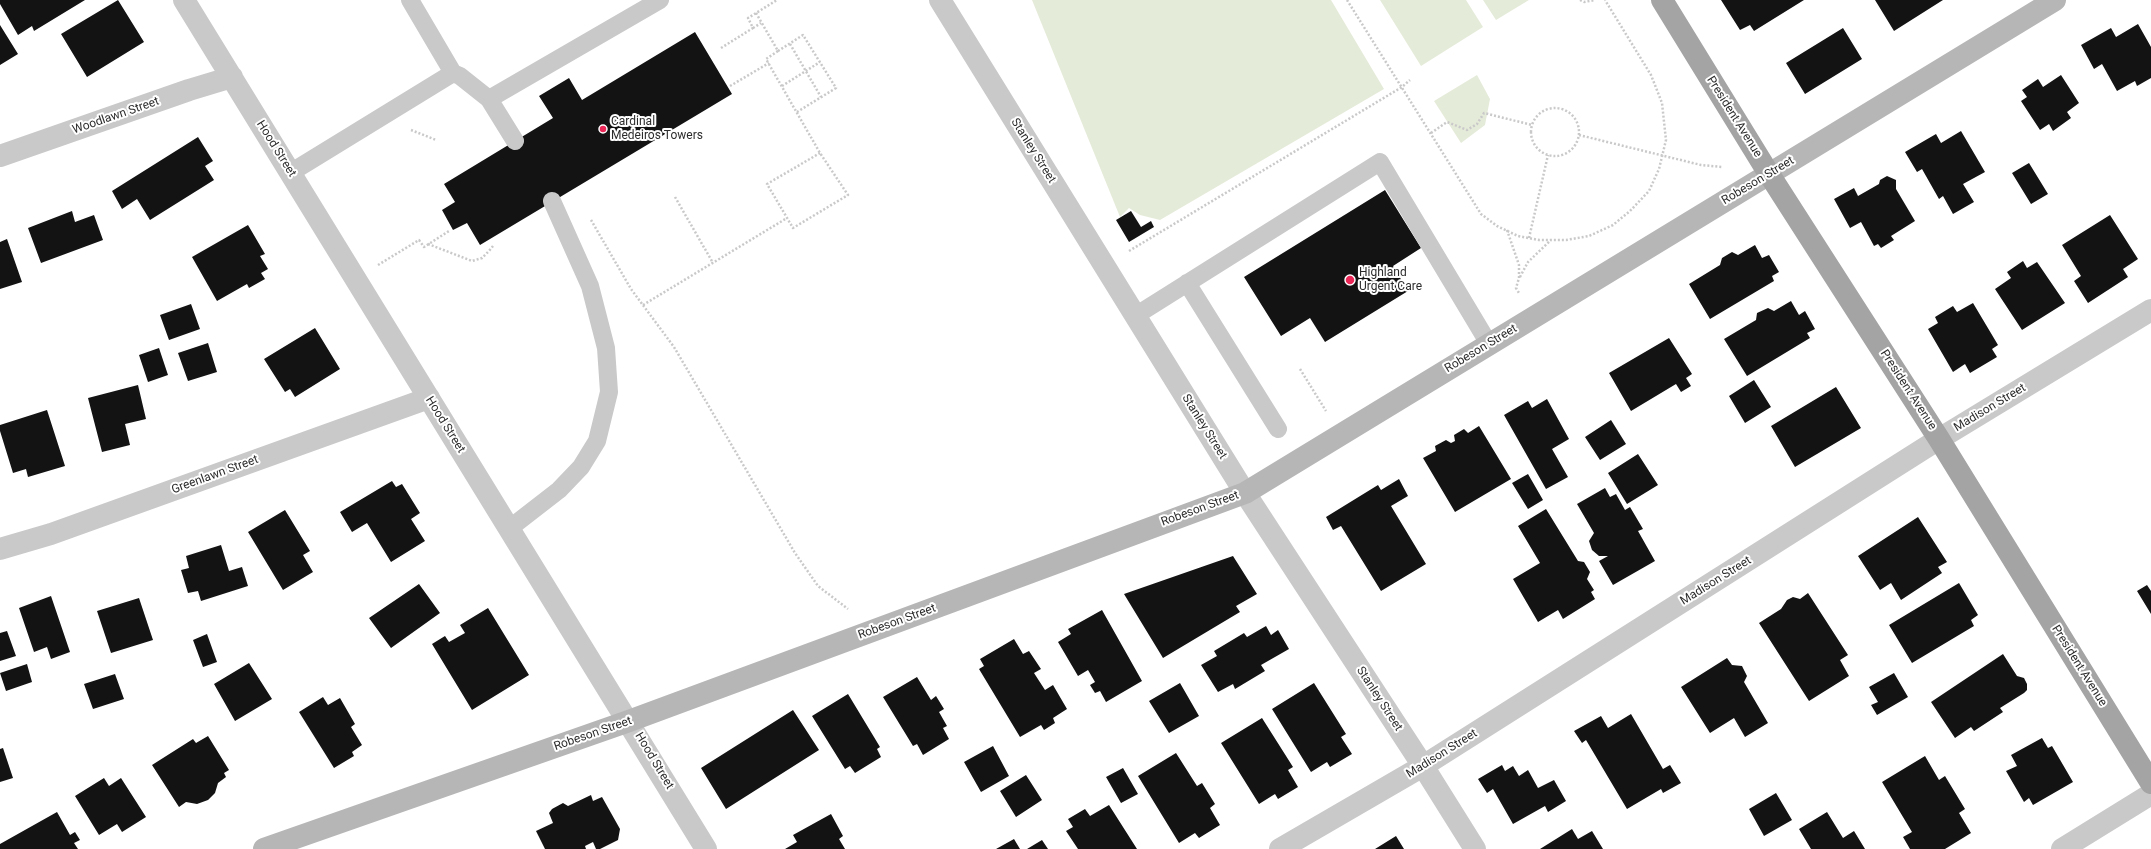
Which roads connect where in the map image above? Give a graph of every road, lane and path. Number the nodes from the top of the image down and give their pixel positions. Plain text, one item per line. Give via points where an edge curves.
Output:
1 (184, 0) edge
2 (410, 0) edge
3 (660, 0) edge
4 (777, 0) edge
5 (940, 0) edge
6 (1347, 0) edge
7 (1580, 0) edge
8 (1596, 0) edge
9 (1605, 0) edge
10 (1662, 0) edge
11 (2055, 0) edge
12 (756, 13) junction
13 (761, 23) junction
14 (753, 28) junction
15 (789, 44) junction
16 (721, 48) dead end
17 (778, 51) junction
18 (820, 62) junction
19 (769, 63) junction
20 (805, 71) junction
21 (453, 73) junction
22 (232, 77) junction
23 (1410, 80) dead end
24 (730, 86) dead end
25 (782, 86) junction
26 (1402, 87) junction
27 (821, 97) junction
28 (489, 99) junction
29 (797, 112) junction
30 (1532, 125) junction
31 (1430, 133) junction
32 (1579, 135) junction
33 (515, 141) dead end
34 (820, 152) junction
35 (1548, 154) junction
36 (1662, 155) junction
37 (0, 156) edge
38 (1722, 167) dead end
39 (290, 173) junction
40 (1769, 174) junction
41 (675, 197) dead end
42 (552, 201) dead end
43 (588, 214) dead end
44 (787, 218) junction
45 (1507, 230) junction
46 (449, 231) dead end
47 (1529, 238) junction
48 (1551, 240) junction
49 (428, 244) junction
50 (493, 246) dead end
51 (1128, 251) dead end
52 (713, 262) junction
53 (376, 266) dead end
54 (1519, 278) junction
55 (1187, 283) junction
56 (1523, 299) dead end
57 (643, 305) junction
58 (2151, 310) edge
59 (1135, 316) junction
60 (1489, 344) junction
61 (1300, 368) dead end
62 (429, 398) junction
63 (1326, 412) dead end
64 (1278, 429) dead end
65 (1939, 439) junction
66 (1245, 493) junction
67 (510, 528) junction
68 (0, 549) edge
69 (852, 612) dead end
70 (630, 721) junction
71 (1423, 766) junction
72 (2151, 783) edge
73 (2151, 794) edge
74 (264, 849) edge
75 (706, 849) edge
76 (1280, 849) edge
77 (1475, 849) edge
78 (2062, 849) edge

1 - 22 street, Hood Street
2 - 21 lane
3 - 28 lane
4 - 12 path
5 - 59 street, Stanley Street
6 - 26 path
7 - 8 path
9 - 36 path via 1651,74 1662,103 1666,140
10 - 40 main road, President Avenue
11 - 40 main road, Robeson Street
12 - 13 path
12 - 14 path via 748,18
13 - 14 path
13 - 17 path
14 - 16 path
15 - 17 path
15 - 18 path via 803,35
15 - 20 path
17 - 19 path via 766,58
18 - 20 path
18 - 27 path via 836,88
19 - 24 path
19 - 25 path
20 - 25 path
20 - 27 path
21 - 28 lane
21 - 39 lane
22 - 37 street, Woodlawn Street
22 - 39 street, Hood Street
23 - 26 path
25 - 29 path
26 - 31 path
26 - 51 path
27 - 29 path
28 - 33 lane
29 - 34 path
30 - 31 path via 1484,113 1477,124 1466,130 1447,122
30 - 32 path via 1544,111 1559,108 1573,116
30 - 35 path via 1531,136 1534,143 1538,149
31 - 45 path via 1481,214
32 - 35 path via 1574,147 1568,152 1560,155
32 - 36 path
34 - 44 path via 767,184
34 - 44 path via 848,195 793,228
35 - 47 path
36 - 38 path via 1701,165
36 - 48 path via 1649,191 1613,226 1590,236
39 - 62 street, Hood Street
40 - 60 main road, Robeson Street
40 - 65 main road, President Avenue
41 - 52 path
42 - 67 lane via 590,286 606,348 609,392 597,441 581,467 559,490
43 - 57 path
44 - 52 path
45 - 47 path
45 - 54 path via 1519,265
46 - 49 path
47 - 48 path
48 - 54 path via 1528,262
49 - 50 path via 472,261 482,258
49 - 53 path via 424,247 419,240
52 - 57 path
54 - 56 path via 1516,288
55 - 59 lane
55 - 60 lane via 1380,162
55 - 64 lane
57 - 69 path via 674,348 795,553 818,586
58 - 65 street, Madison Street
59 - 66 street, Stanley Street
60 - 66 main road, Robeson Street
61 - 63 path
62 - 67 street, Hood Street
62 - 68 street, Greenlawn Street via 51,534
65 - 71 street, Madison Street
65 - 72 main road, President Avenue
66 - 70 main road, Robeson Street
66 - 71 street, Stanley Street
67 - 70 street, Hood Street
70 - 74 main road, Robeson Street
70 - 75 street, Hood Street
71 - 76 street, Madison Street
71 - 77 street, Stanley Street
73 - 78 street

